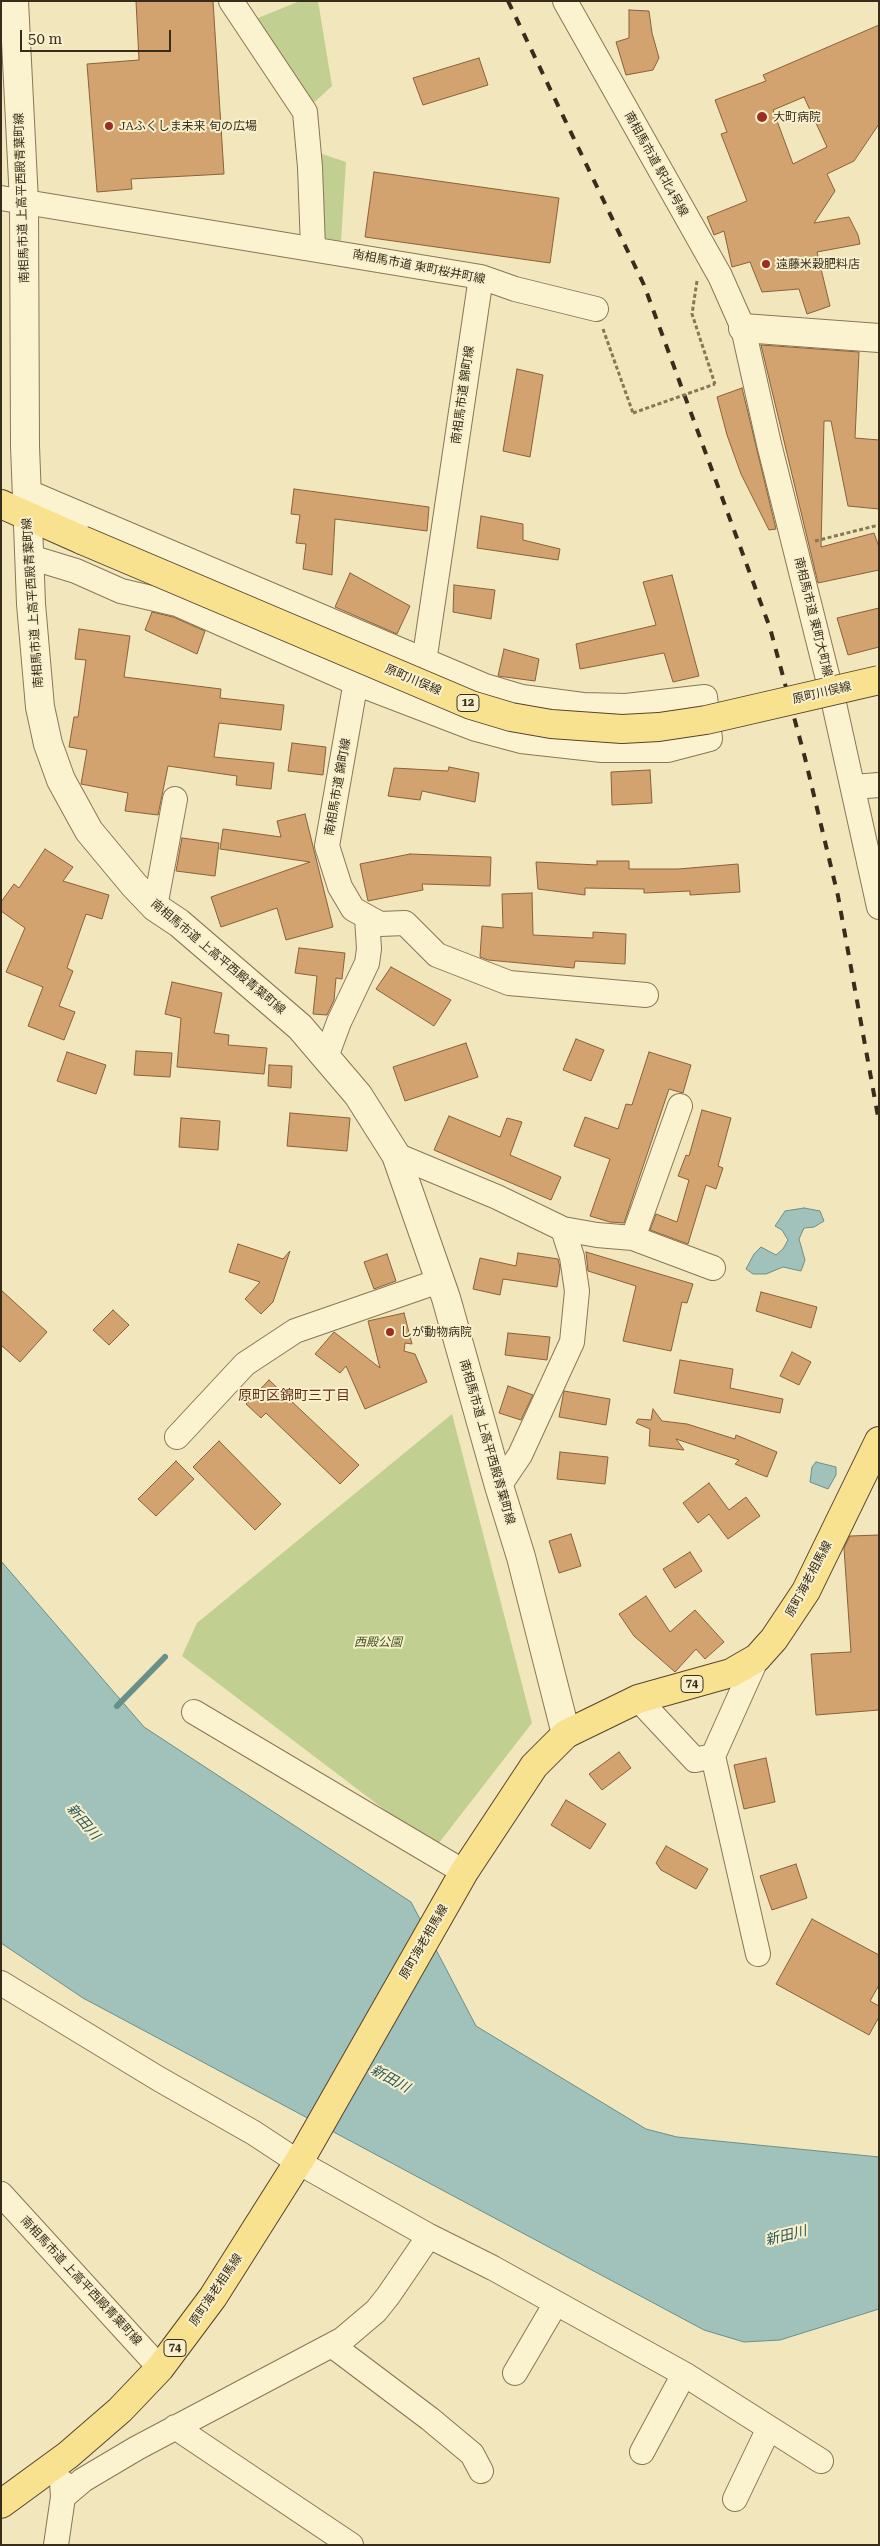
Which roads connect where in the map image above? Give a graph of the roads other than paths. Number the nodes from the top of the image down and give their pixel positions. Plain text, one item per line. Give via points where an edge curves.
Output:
1 (14, 1) edge
2 (231, 1) edge
3 (565, 1) edge
4 (13, 200) edge
5 (313, 248) junction
6 (481, 277) junction
7 (596, 309) road end
8 (743, 328) junction
9 (879, 338) edge
10 (27, 503) junction
11 (1, 504) edge
12 (30, 556) junction
13 (424, 662) junction
14 (879, 671) edge
15 (356, 679) junction
16 (879, 680) edge
17 (879, 689) edge
18 (831, 691) junction
19 (879, 785) edge
20 (853, 787) junction
21 (175, 799) dead end
22 (155, 907) junction
23 (879, 907) edge
24 (367, 917) junction
25 (646, 995) dead end
26 (326, 1058) junction
27 (680, 1106) dead end
28 (396, 1155) junction
29 (564, 1228) junction
30 (633, 1238) junction
31 (712, 1268) dead end
32 (438, 1281) junction
33 (177, 1437) dead end
34 (879, 1441) edge
35 (499, 1486) junction
36 (757, 1658) junction
37 (638, 1699) junction
38 (194, 1712) dead end
39 (566, 1734) junction
40 (713, 1756) junction
41 (461, 1877) junction
42 (758, 1954) dead end
43 (1, 1983) edge
44 (301, 2157) junction
45 (1, 2194) edge
46 (429, 2236) junction
47 (556, 2303) junction
48 (333, 2346) junction
49 (160, 2368) junction
50 (515, 2372) dead end
51 (684, 2374) junction
52 (175, 2427) junction
53 (769, 2428) junction
54 (642, 2452) dead end
55 (821, 2462) dead end
56 (55, 2464) junction
57 (481, 2471) dead end
58 (63, 2497) junction
59 (736, 2499) dead end
60 (1, 2504) edge
61 (56, 2545) edge
62 (351, 2545) edge

1 - 4 street, 南相馬市道 上高平西殿青葉町線
2 - 5 street via 304,112
3 - 8 street, 南相馬市道 駅北4号線 via 720,276
4 - 5 street, 南相馬市道 東町桜井町線
4 - 10 street, 南相馬市道 上高平西殿青葉町線
5 - 6 street, 南相馬市道 東町桜井町線
6 - 7 street, 南相馬市道 東町桜井町線 via 515,290
6 - 13 street, 南相馬市道 錦町線
8 - 9 street
8 - 18 street, 南相馬市道 東町大町線 via 768,444
10 - 11 main road, 原町川俣線 / 12
10 - 12 street, 南相馬市道 上高平西殿青葉町線
10 - 13 street
10 - 16 main road, 原町川俣線 / 12, bridge via 82,540 471,704 511,717 551,724 622,729 659,727 706,720
12 - 15 street via 76,571 121,591 177,604
12 - 22 street, 南相馬市道 上高平西殿青葉町線 via 40,707 48,744 61,780 89,831
13 - 15 street via 522,697 583,705 626,706 705,697 710,739 668,750 602,750 521,741 476,729
14 - 18 street
15 - 24 street, 南相馬市道 錦町線 via 327,846 340,887 353,909
17 - 18 street
18 - 20 street, 南相馬市道 東町大町線
19 - 20 street
20 - 23 street, 南相馬市道 東町大町線
21 - 22 street
22 - 26 street, 南相馬市道 上高平西殿青葉町線 via 179,923 300,1027
24 - 25 street via 380,924 406,924 437,955 509,983
24 - 26 street via 367,963
26 - 28 street, 南相馬市道 上高平西殿青葉町線 via 358,1095
27 - 30 street
28 - 29 street
28 - 32 street, 南相馬市道 上高平西殿青葉町線
29 - 30 street
29 - 35 street via 577,1291 572,1342 520,1455
30 - 31 street
32 - 33 street via 295,1331 245,1364
32 - 35 street, 南相馬市道 上高平西殿青葉町線 via 446,1298
34 - 36 main road, 原町海老相馬線 / 74 via 806,1591 774,1639
35 - 39 street, 南相馬市道 上高平西殿青葉町線 via 521,1557
36 - 37 main road, 原町海老相馬線 / 74 via 731,1673
36 - 40 street
37 - 39 main road, 原町海老相馬線 / 74
37 - 40 street via 695,1760
38 - 41 street
39 - 41 main road, 原町海老相馬線 / 74 via 534,1766
40 - 42 street
41 - 44 main road, 原町海老相馬線 / 74
43 - 44 street via 159,2079
44 - 46 street
44 - 49 main road, 原町海老相馬線 / 74 via 213,2297
45 - 49 street, 南相馬市道 上高平西殿青葉町線
46 - 47 street
46 - 48 street via 376,2311
47 - 50 street
47 - 51 street
48 - 52 street
48 - 57 street via 472,2454
49 - 56 main road, 原町海老相馬線 / 74 via 120,2410
51 - 53 street
51 - 54 street
52 - 58 street via 83,2480
52 - 62 street
53 - 55 street
53 - 59 street
56 - 58 street via 64,2486
56 - 60 main road, 原町海老相馬線 / 74
58 - 61 street

